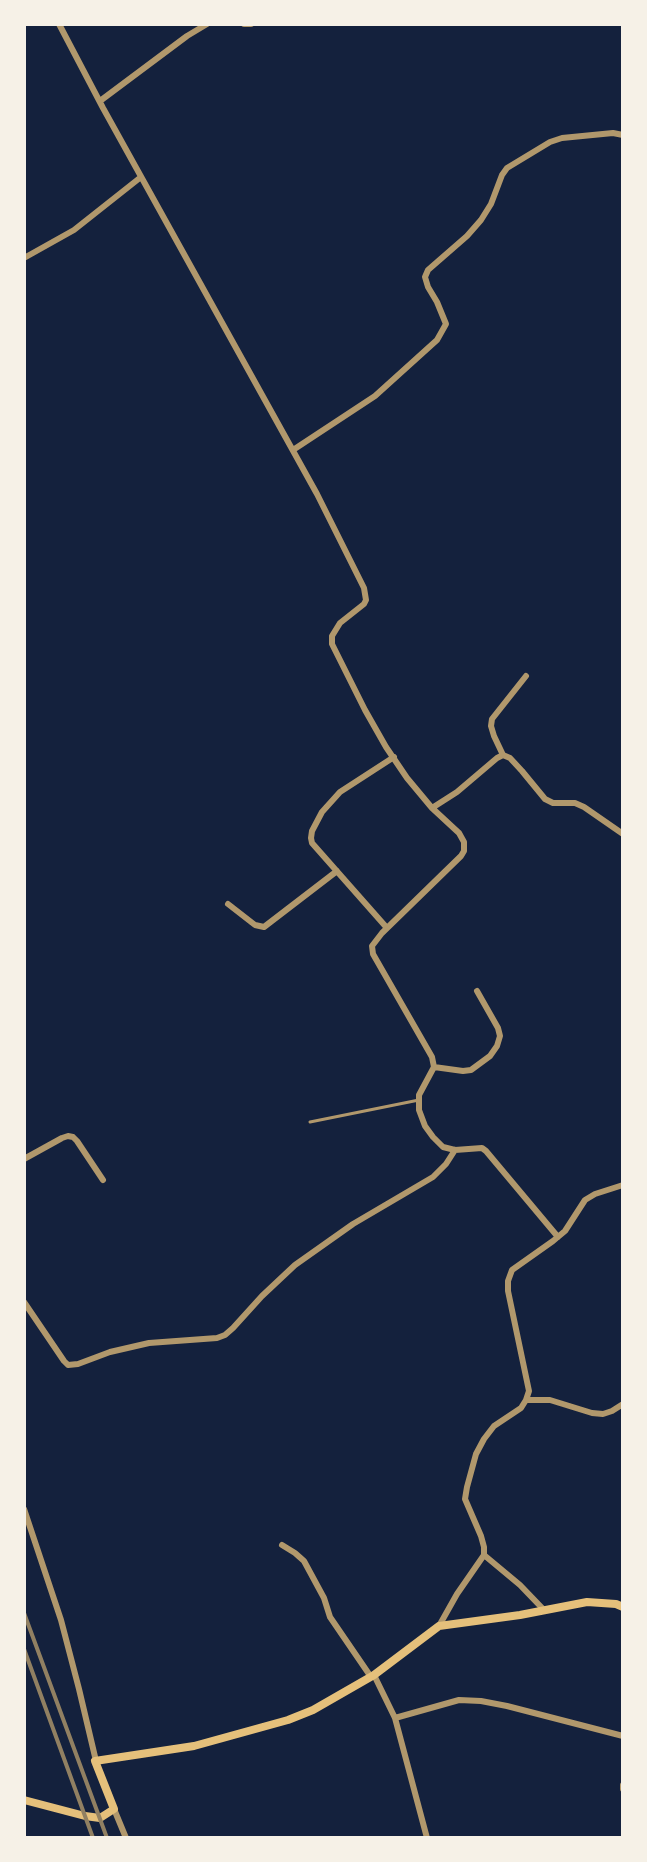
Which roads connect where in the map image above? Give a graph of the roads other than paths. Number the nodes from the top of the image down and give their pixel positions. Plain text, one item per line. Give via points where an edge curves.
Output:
1 (59, 24) edge
2 (207, 24) edge
3 (244, 24) edge
4 (251, 24) edge
5 (100, 101) junction
6 (623, 135) edge
7 (141, 177) junction
8 (24, 258) edge
9 (293, 450) junction
10 (526, 676) dead end
11 (503, 755) junction
12 (394, 757) junction
13 (432, 808) junction
14 (623, 834) edge
15 (337, 871) junction
16 (228, 904) dead end
17 (387, 928) junction
18 (477, 991) dead end
19 (434, 1067) junction
20 (419, 1100) junction
21 (310, 1122) dead end
22 (455, 1150) junction
23 (24, 1159) edge
24 (103, 1180) dead end
25 (623, 1185) edge
26 (558, 1237) junction
27 (24, 1302) edge
28 (526, 1400) junction
29 (623, 1404) edge
30 (24, 1509) edge
31 (282, 1545) dead end
32 (484, 1555) junction
33 (623, 1607) edge
34 (544, 1610) junction
35 (439, 1626) junction
36 (373, 1676) junction
37 (395, 1718) junction
38 (623, 1736) edge
39 (96, 1761) junction
40 (24, 1800) edge
41 (114, 1809) junction
42 (126, 1838) edge
43 (427, 1838) edge

1 - 5 street
2 - 5 street
3 - 4 street
5 - 7 street
6 - 9 street via 562,138 507,168 481,220 425,277 446,324 437,340 375,396
7 - 8 street via 74,230
7 - 9 street
9 - 12 street via 364,588 364,604 340,623 332,644
10 - 11 street via 492,719 494,736
11 - 13 street
11 - 14 street via 545,799 584,807
12 - 13 street
12 - 15 street via 340,792 315,825 312,843
13 - 17 street via 459,834 464,850
15 - 16 street via 264,927 255,925
15 - 17 street
17 - 19 street via 372,946 373,954 426,1045
18 - 19 street via 498,1028 497,1046 471,1070
19 - 20 street
20 - 21 lane
20 - 22 street via 425,1126 443,1147
22 - 26 street via 486,1151
22 - 27 street via 433,1177 353,1224 295,1265 233,1329 217,1338 149,1343 68,1365
23 - 24 street via 62,1138 73,1137
25 - 26 street via 585,1200
26 - 28 street via 512,1270 508,1281 529,1391
28 - 29 street via 550,1400 592,1413 612,1411
28 - 32 street via 484,1439 466,1487 465,1499 481,1536
30 - 39 street via 60,1620
31 - 36 street via 304,1561 330,1617
32 - 34 street
32 - 35 street
33 - 34 main road via 586,1602
34 - 35 main road
35 - 36 main road
36 - 37 street
36 - 39 main road via 288,1720 194,1746
37 - 38 street via 459,1700 480,1701
37 - 43 street
39 - 41 main road
40 - 41 main road via 100,1818
41 - 42 street

